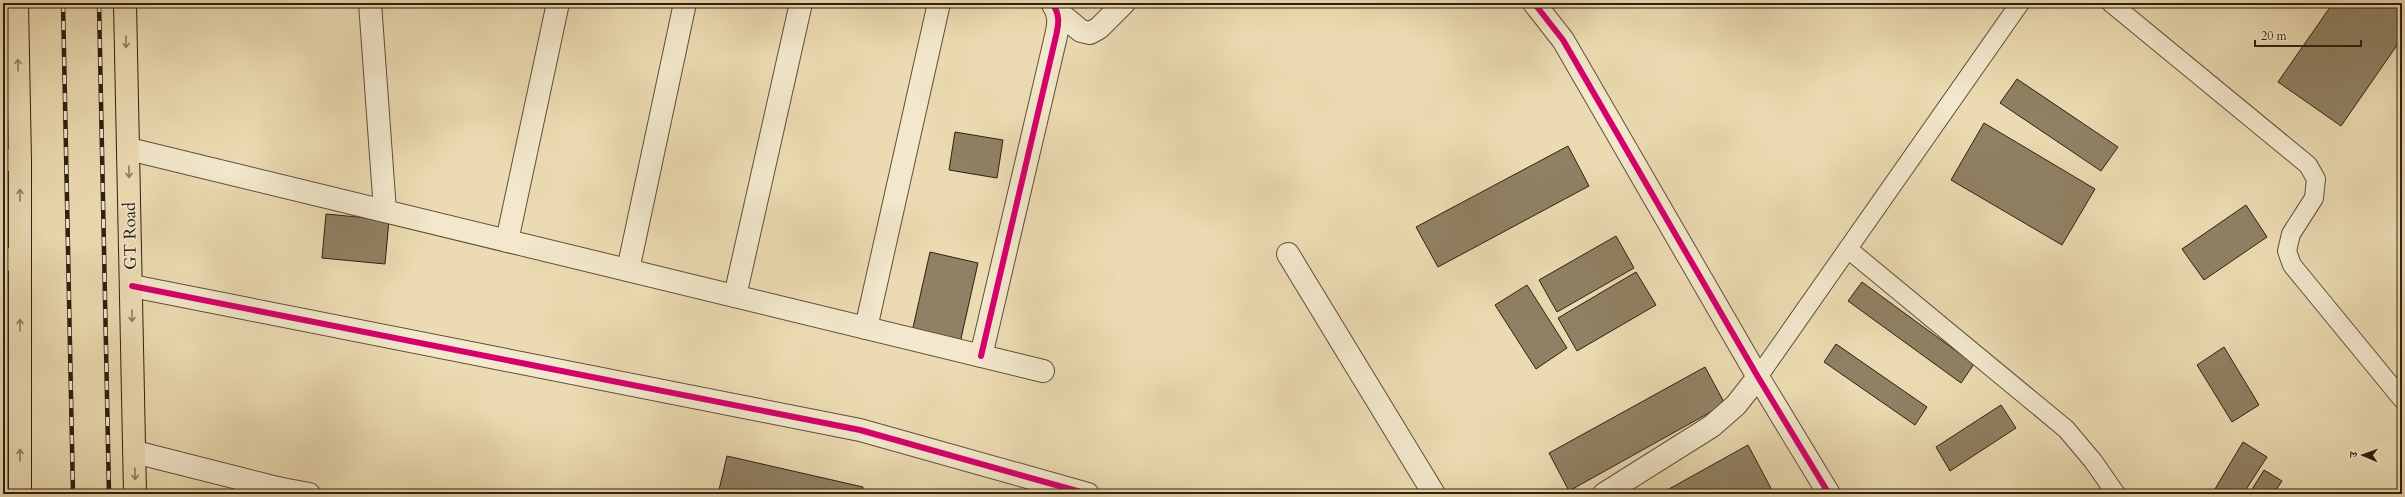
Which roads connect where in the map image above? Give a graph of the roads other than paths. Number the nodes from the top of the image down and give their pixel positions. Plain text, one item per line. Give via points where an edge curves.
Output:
1 (17, 3) edge
2 (126, 3) edge
3 (370, 3) edge
4 (558, 3) edge
5 (685, 3) edge
6 (801, 3) edge
7 (939, 3) edge
8 (1124, 3) edge
9 (1534, 3) edge
10 (2020, 3) edge
11 (2111, 3) edge
12 (1055, 7) edge
13 (129, 149) junction
14 (12, 161) edge
15 (385, 211) junction
16 (507, 241) junction
17 (1848, 249) junction
18 (1288, 254) dead end
19 (12, 260) edge
20 (628, 270) junction
21 (132, 286) junction
22 (735, 296) junction
23 (866, 328) junction
24 (981, 356) junction
25 (1043, 371) dead end
26 (1758, 377) junction
27 (2402, 400) edge
28 (135, 452) junction
29 (277, 491) edge
30 (20, 494) edge
31 (135, 494) edge
32 (309, 494) edge
33 (1088, 494) edge
34 (1434, 494) edge
35 (1604, 494) edge
36 (1829, 494) edge
37 (2116, 494) edge

14 -> 1 highway
2 -> 13 highway, GT Road
3 - 15 street
4 - 16 street
5 - 20 street
6 - 22 street
7 - 23 street
8 - 12 street via 1099,28 1090,33 1081,31
9 - 26 street via 1562,40
10 - 17 lane
11 - 27 lane via 2308,165 2316,179 2314,198 2291,234 2287,251 2292,265
12 - 24 street via 1059,22
13 - 15 street
13 -> 21 highway, GT Road
19 -> 14 highway
15 - 16 street
16 - 20 street
17 - 26 lane
17 - 37 lane via 2066,429
18 - 34 street
30 -> 19 highway
20 - 22 street
21 -> 28 highway, GT Road
21 - 33 street via 860,430
22 - 23 street
23 - 24 street
24 - 25 street
26 - 35 street via 1736,405 1712,426
26 - 36 street
28 - 29 street
28 -> 31 highway, GT Road
29 - 32 street

